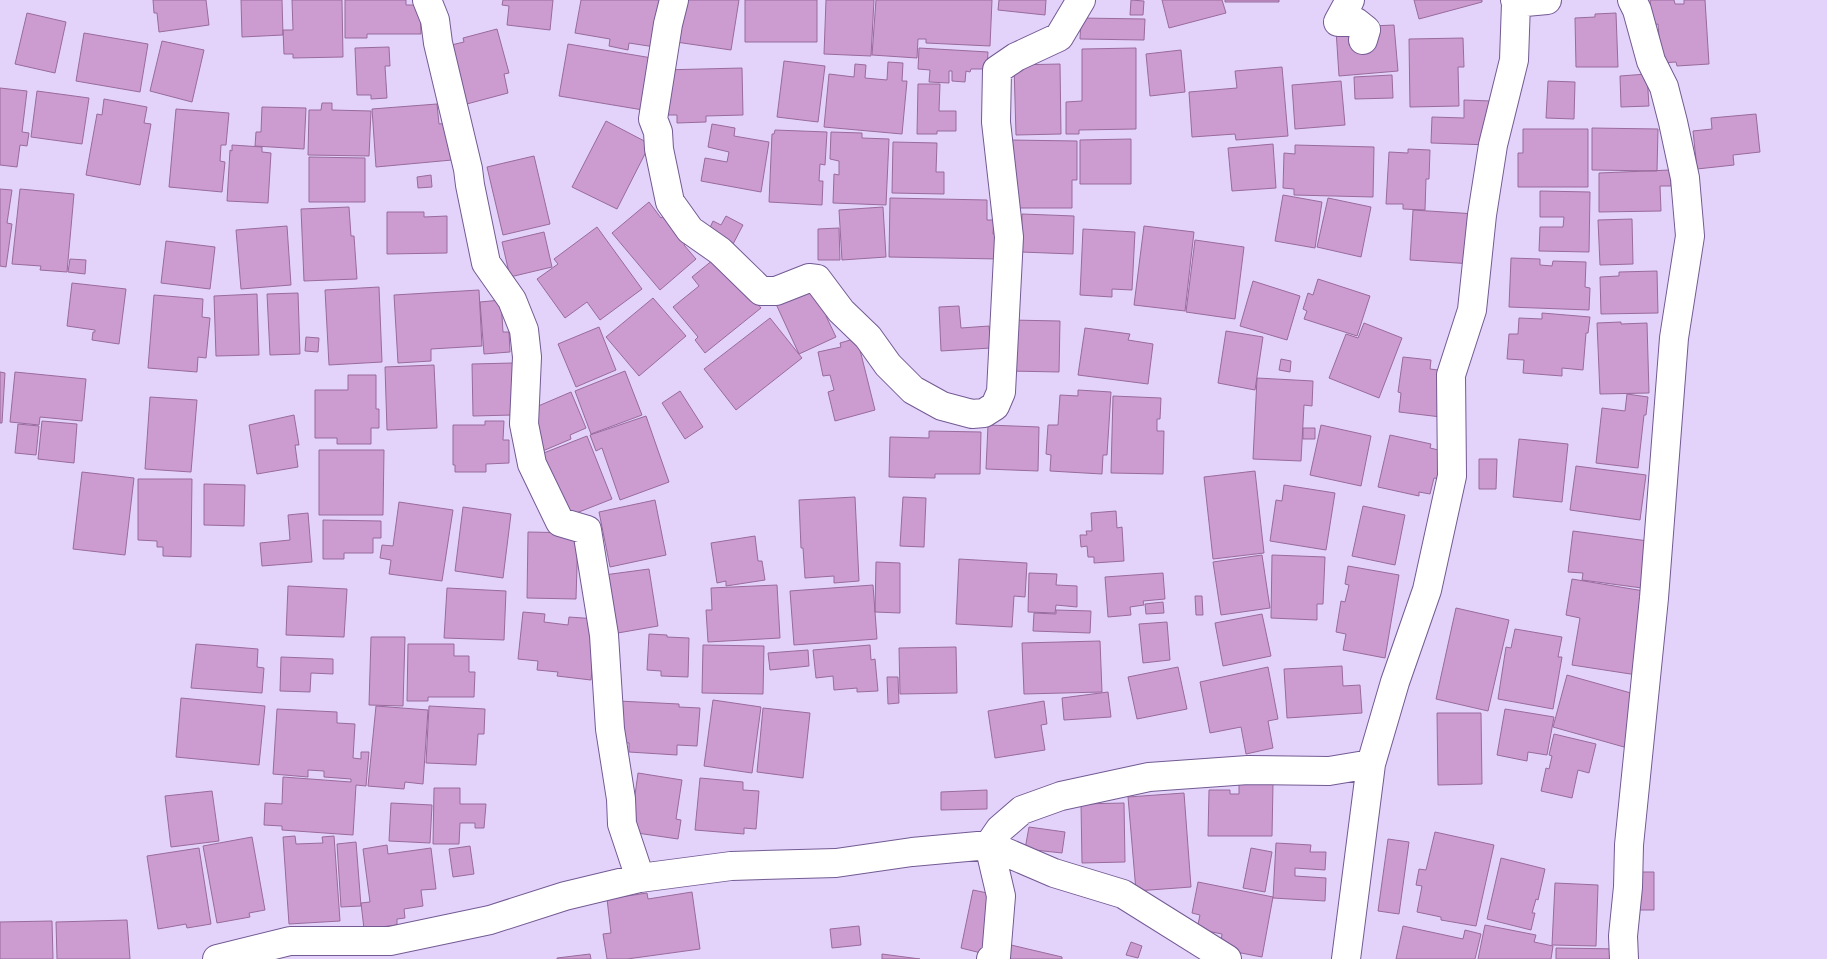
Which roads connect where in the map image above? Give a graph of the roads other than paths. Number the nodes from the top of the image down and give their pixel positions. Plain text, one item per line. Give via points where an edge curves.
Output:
1 (427, 0) edge
2 (674, 0) edge
3 (1081, 0) edge
4 (1350, 0) edge
5 (1547, 0) edge
6 (1632, 0) edge
7 (1515, 2) edge
8 (1363, 40) dead end
9 (1371, 764) junction
10 (989, 845) junction
11 (640, 878) junction
12 (293, 950) edge
13 (217, 959) edge
14 (991, 959) edge
15 (1227, 959) edge
16 (1346, 959) edge
17 (1624, 959) edge

1 - 11 street via 435,20 486,263 512,300 524,330 527,357 524,424 532,464 560,522 587,530 604,635 610,729 622,824
2 - 3 street via 653,119 670,202 690,230 720,251 761,291 776,291 809,278 817,279 841,311 913,390 942,406 972,414 984,413 995,406 1001,392 1009,237 996,122 997,70 1016,57 1059,37
4 - 8 street via 1338,22 1356,22 1366,30
5 - 7 street
6 - 17 street via 1651,61 1664,87 1673,122 1686,178 1690,236 1674,338 1654,598 1629,845
7 - 9 street via 1514,60 1493,145 1472,310 1451,375 1452,476 1427,590
9 - 10 street via 1330,771 1248,770 1149,777 1061,796 1022,810 1000,829
9 - 16 street
10 - 11 street via 836,863 731,866
10 - 14 street via 1001,896 996,957
10 - 15 street via 1054,872 1123,894
11 - 12 street via 565,896 490,920 390,942
12 - 13 street

